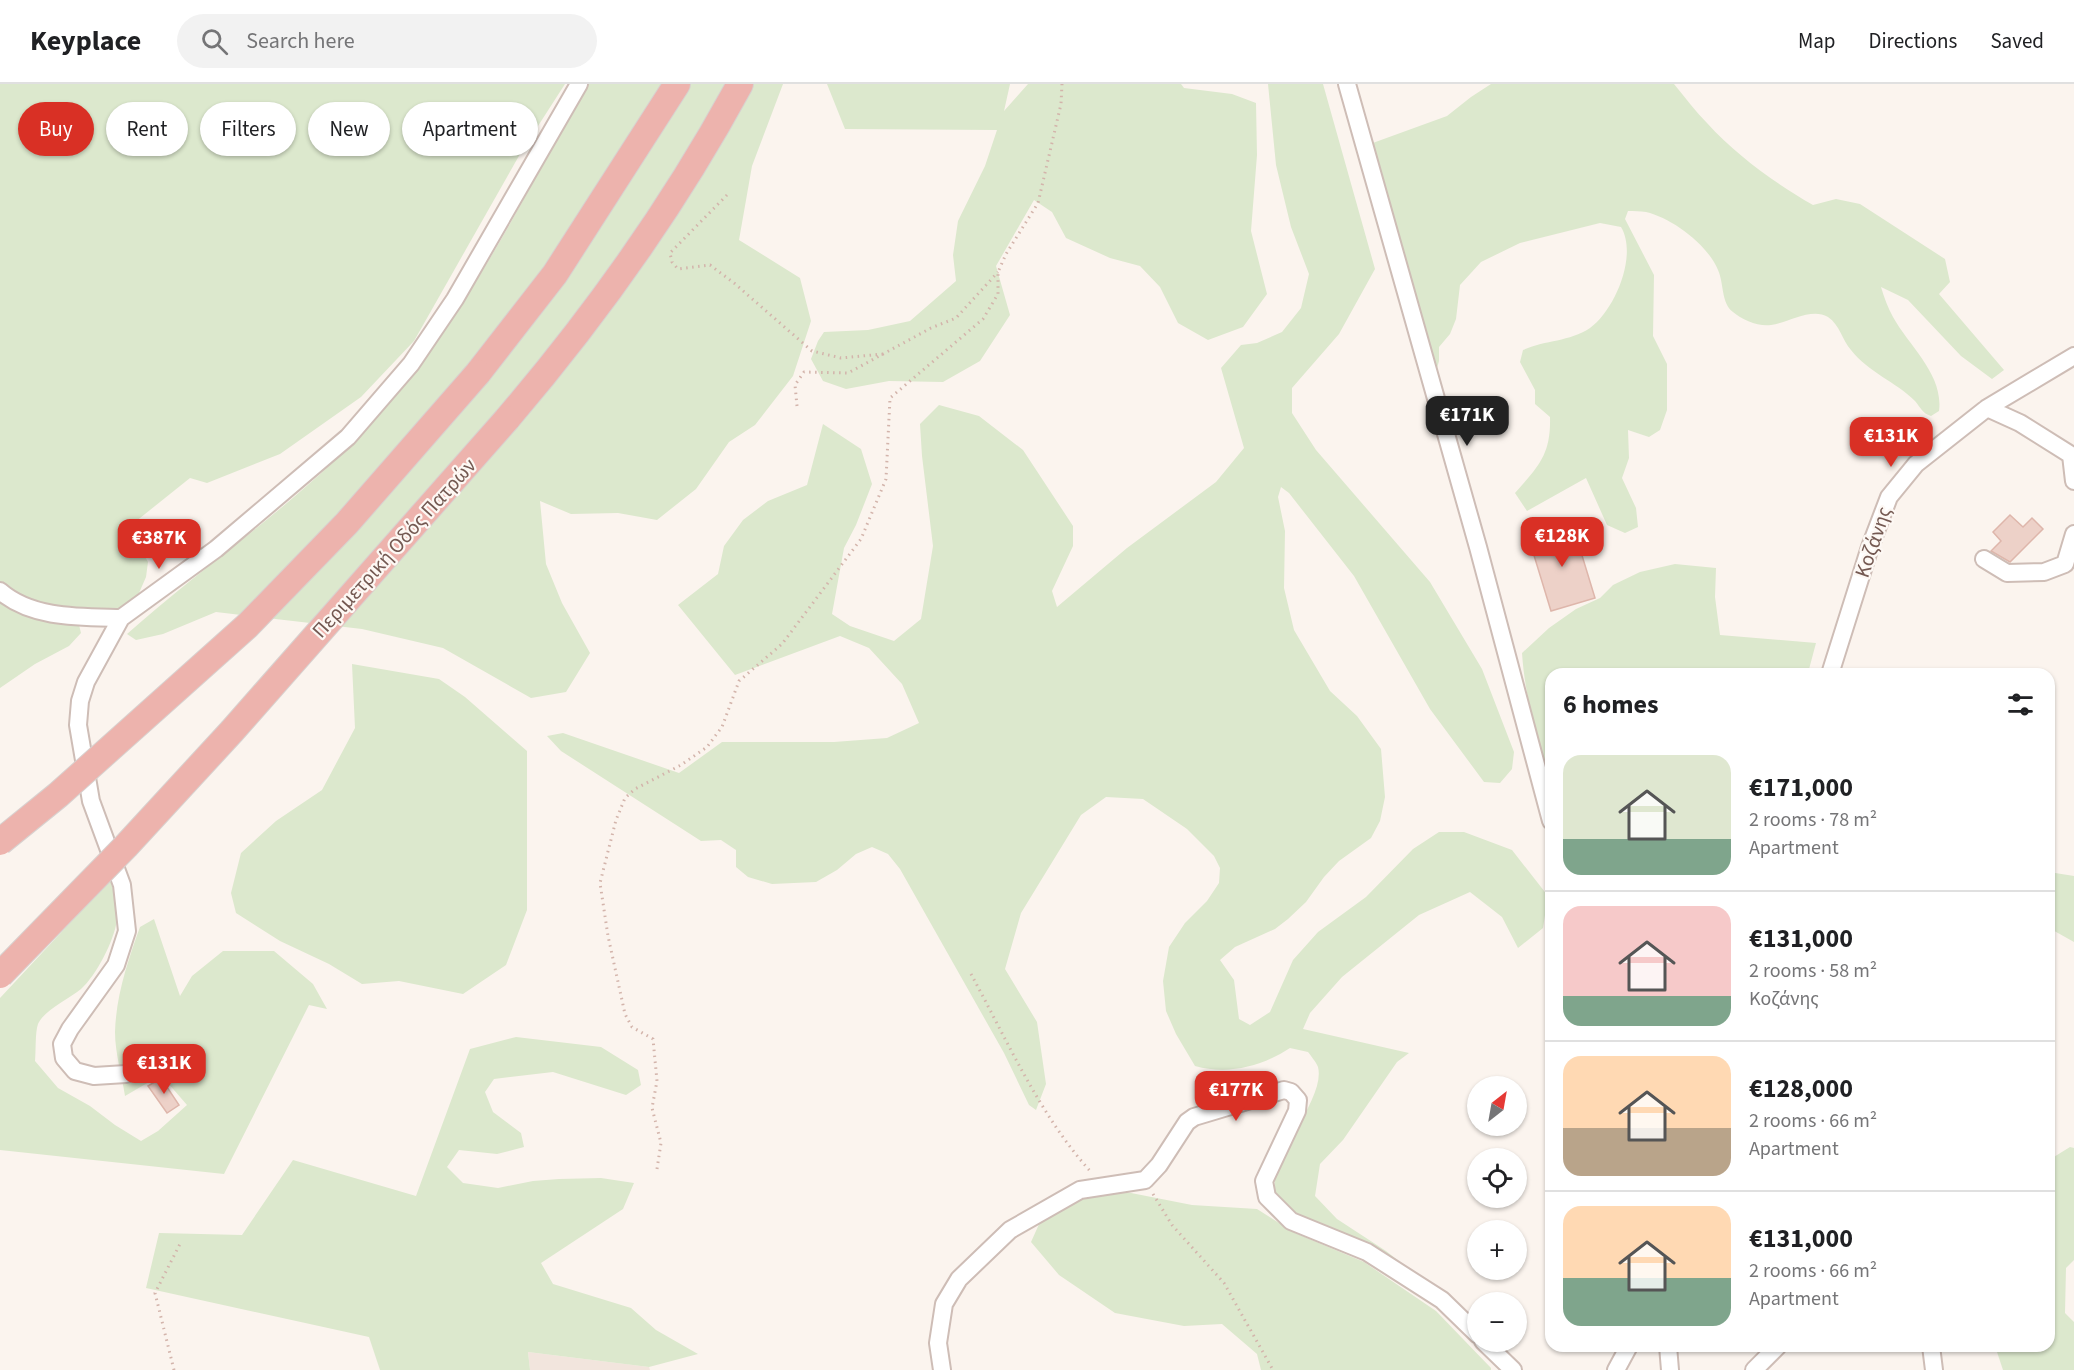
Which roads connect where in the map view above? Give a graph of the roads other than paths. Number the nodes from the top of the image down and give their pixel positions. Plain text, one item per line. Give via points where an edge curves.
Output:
1 (579, 84) edge
2 (677, 84) edge
3 (740, 84) edge
4 (1347, 84) edge
5 (2074, 356) edge
6 (1987, 408) junction
7 (2074, 481) edge
8 (2074, 534) edge
9 (1984, 559) dead end
10 (0, 591) edge
11 (121, 618) junction
12 (1832, 668) edge
13 (1545, 798) edge
14 (0, 842) edge
15 (0, 975) edge
16 (126, 1074) dead end
17 (1467, 1324) edge
18 (1494, 1352) edge
19 (1626, 1352) edge
20 (1668, 1352) edge
21 (1772, 1352) edge
22 (1932, 1352) edge
23 (942, 1370) edge
24 (1513, 1370) edge
25 (1616, 1370) edge
26 (1670, 1370) edge
27 (1754, 1370) edge
28 (1934, 1370) edge

1 - 11 street via 454,299 411,364 348,437 216,549
2 - 14 highway, bridge via 555,274 478,373 347,523 247,626
3 - 15 highway, Περιμετρική Οδός Πατρών, bridge via 691,170 631,262 569,345 232,731
4 - 13 street
5 - 6 street, Κοζάνης
6 - 7 street via 2020,423 2071,455
6 - 12 street, Κοζάνης via 1916,464 1889,497
8 - 9 street via 2065,564 2044,572 2007,573
10 - 11 street via 12,601 71,617
11 - 16 street via 86,682 78,725 91,801 122,885 127,932 116,965 62,1044 64,1058 75,1071 94,1076
17 - 23 street via 1442,1300 1367,1252 1291,1221 1267,1197 1264,1181 1297,1111 1298,1100 1284,1090 1194,1117 1145,1180 1080,1190 1010,1230 959,1279 944,1304 938,1343
18 - 24 street
19 - 25 street
20 - 26 street
21 - 27 street
22 - 28 street

